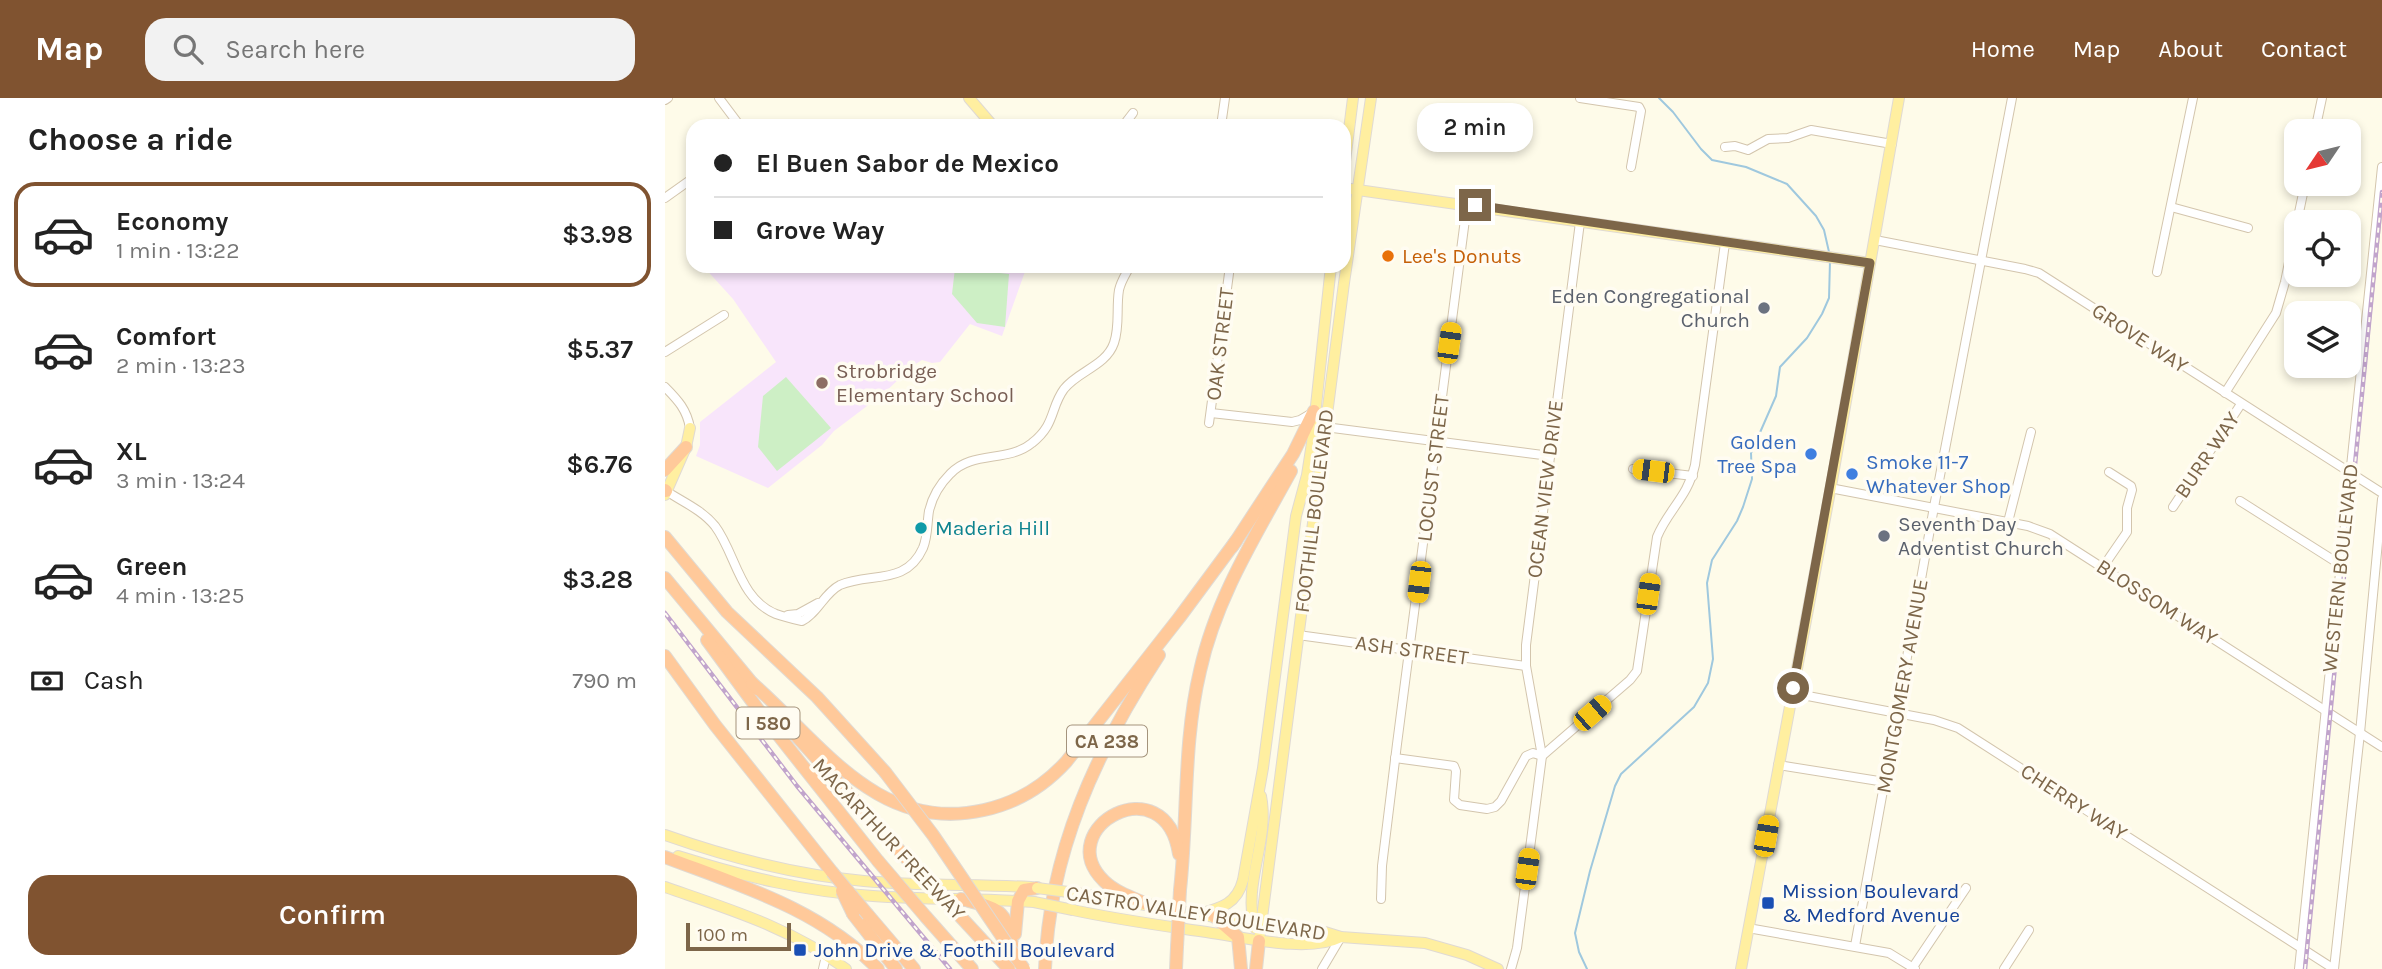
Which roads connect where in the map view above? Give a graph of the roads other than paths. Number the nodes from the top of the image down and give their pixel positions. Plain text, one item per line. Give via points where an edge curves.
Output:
1 (719, 98) edge
2 (969, 98) edge
3 (1225, 98) edge
4 (1353, 98) edge
5 (1371, 98) edge
6 (1580, 98) edge
7 (1899, 98) edge
8 (2012, 98) edge
9 (2193, 98) edge
10 (2322, 98) edge
11 (1133, 113) dead end
12 (735, 119) edge
13 (987, 119) edge
14 (1128, 119) edge
15 (1222, 119) edge
16 (1350, 119) edge
17 (2318, 119) edge
18 (1892, 144) junction
19 (1725, 147) dead end
20 (1631, 167) dead end
21 (2382, 167) edge
22 (686, 183) edge
23 (1351, 189) edge
24 (1358, 190) junction
25 (665, 198) edge
26 (1467, 204) junction
27 (2171, 207) junction
28 (1580, 222) junction
29 (2248, 228) dead end
30 (1351, 240) edge
31 (1875, 240) junction
32 (1725, 243) junction
33 (1981, 260) junction
34 (1870, 263) junction
35 (2157, 272) dead end
36 (1127, 273) edge
37 (1229, 273) edge
38 (1330, 273) edge
39 (1346, 273) edge
40 (2284, 285) edge
41 (724, 315) dead end
42 (665, 352) edge
43 (665, 387) edge
44 (2225, 393) junction
45 (2242, 404) junction
46 (1314, 411) junction
47 (1325, 427) junction
48 (690, 428) joint
49 (2031, 432) dead end
50 (1436, 441) junction
51 (686, 447) joint
52 (1549, 456) junction
53 (1633, 469) dead end
54 (2109, 472) dead end
55 (2350, 473) junction
56 (1693, 476) junction
57 (667, 485) edge
58 (1830, 488) junction
59 (2382, 493) edge
60 (2382, 499) edge
61 (2241, 501) dead end
62 (1934, 507) junction
63 (2173, 507) dead end
64 (2008, 522) junction
65 (665, 537) edge
66 (1235, 541) junction
67 (2341, 565) junction
68 (2103, 567) junction
69 (665, 579) edge
70 (1298, 635) junction
71 (1410, 650) junction
72 (665, 656) edge
73 (1526, 666) junction
74 (752, 683) junction
75 (1792, 694) junction
76 (2325, 711) junction
77 (1897, 713) junction
78 (2360, 733) junction
79 (2382, 747) edge
80 (1542, 756) junction
81 (1395, 758) junction
82 (1779, 765) junction
83 (1885, 782) junction
84 (1260, 789) junction
85 (665, 835) edge
86 (665, 854) edge
87 (787, 870) junction
88 (832, 872) junction
89 (764, 880) junction
90 (665, 887) edge
91 (1037, 888) junction
92 (1966, 888) dead end
93 (1180, 890) junction
94 (961, 899) junction
95 (1381, 900) dead end
96 (1018, 901) junction
97 (1147, 904) junction
98 (1199, 914) junction
99 (1214, 916) junction
100 (1257, 925) junction
101 (1748, 928) junction
102 (2029, 930) dead end
103 (1238, 937) junction
104 (1341, 937) junction
105 (1259, 941) junction
106 (1855, 946) junction
107 (2302, 948) junction
108 (826, 956) junction
109 (1914, 968) edge
110 (823, 969) edge
111 (846, 969) edge
112 (878, 969) edge
113 (896, 969) edge
114 (914, 969) edge
115 (972, 969) edge
116 (1009, 969) edge
117 (1017, 969) edge
118 (1024, 969) edge
119 (1045, 969) edge
120 (1176, 969) edge
121 (1241, 969) edge
122 (1256, 969) edge
123 (1322, 969) edge
124 (1498, 969) edge
125 (1511, 969) edge
126 (1741, 969) edge
127 (2004, 969) edge
128 (2299, 969) edge
129 (2334, 969) edge

1 - 12 street
2 - 13 main road
3 - 15 street
4 - 16 main road
5 - 24 main road, FOOTHILL BOULEVARD
6 - 20 street via 1639,107
7 - 18 main road
8 - 33 street, MONTGOMERY AVENUE
9 - 27 street
10 - 17 street
11 - 14 street
18 - 19 street via 1811,130 1767,139 1748,150
18 - 31 main road
21 - 55 street, WESTERN BOULEVARD
22 - 25 street
23 - 24 main road
24 - 26 main road
24 - 30 main road, FOOTHILL BOULEVARD
26 - 28 main road
26 - 50 street, LOCUST STREET
27 - 29 street
27 - 35 street
28 - 32 main road
28 - 52 street, OCEAN VIEW DRIVE
31 - 33 street, GROVE WAY
31 - 34 main road
32 - 34 main road
32 - 56 street
33 - 44 street, GROVE WAY via 2044,276
33 - 62 street, MONTGOMERY AVENUE
34 - 58 main road
36 - 57 street via 1121,285 1111,350 1063,390 1051,422 1038,438 1015,453 971,460 956,469 932,502 925,541 915,559 894,575 842,584 802,621 766,609 746,587 710,520
37 - 46 street, OAK STREET via 1210,418 1292,422
38 - 46 main road, FOOTHILL BOULEVARD
39 - 47 main road, FOOTHILL BOULEVARD
40 - 44 street via 2276,313
41 - 42 street
43 - 48 street via 688,415
44 - 45 street, GROVE WAY
45 - 55 street, GROVE WAY
45 - 63 street, BURR WAY
46 - 66 highway, CA 238 via 1293,454
46 - 84 main road, FOOTHILL BOULEVARD
46 - 93 highway via 1300,454 1227,589 1205,650 1191,720
47 - 50 street
47 - 70 main road, FOOTHILL BOULEVARD
48 - 51 main road
49 - 64 street
50 - 52 street
50 - 71 street, LOCUST STREET
51 - 57 highway
52 - 73 street, OCEAN VIEW DRIVE
53 - 56 street
54 - 68 street via 2132,490 2127,532
55 - 59 street, GROVE WAY
55 - 67 street, WESTERN BOULEVARD
56 - 80 street via 1657,537 1637,671
58 - 62 street, BLOSSOM WAY
58 - 75 main road
60 - 78 street, WESTERN BOULEVARD
61 - 67 street
62 - 64 street, BLOSSOM WAY
62 - 77 street, MONTGOMERY AVENUE
64 - 68 street, BLOSSOM WAY via 2050,534
65 - 118 highway, bridge via 721,606 822,702 885,772
66 - 74 highway via 1066,762 1038,787 992,808 935,813 883,798 844,771
66 - 119 highway, CA 238 via 1136,691 1092,773 1058,871
67 - 76 street, WESTERN BOULEVARD
68 - 76 street, BLOSSOM WAY
69 - 74 highway, MACARTHUR FREEWAY / I 580
69 - 115 highway, I 580, bridge via 741,688 878,861
70 - 71 street, ASH STREET
70 - 100 main road, FOOTHILL BOULEVARD
71 - 73 street, ASH STREET
71 - 81 street, LOCUST STREET
72 - 88 highway, I 580
73 - 80 street, OCEAN VIEW DRIVE
74 - 116 highway, MACARTHUR FREEWAY / I 580, bridge via 810,753
75 - 77 street, CHERRY WAY
75 - 82 main road
76 - 78 street, BLOSSOM WAY
76 - 107 street, WESTERN BOULEVARD
77 - 83 street, MONTGOMERY AVENUE
77 - 107 street, CHERRY WAY via 1958,728
78 - 79 street, BLOSSOM WAY
78 - 129 street, WESTERN BOULEVARD
80 - 81 street via 1526,756 1501,801 1486,809 1454,800 1454,766
80 - 125 street, OCEAN VIEW DRIVE
81 - 95 street, LOCUST STREET
82 - 83 street
82 - 101 main road
83 - 106 street, MONTGOMERY AVENUE
84 - 98 main road via 1238,894 1223,907
84 - 100 main road, FOOTHILL BOULEVARD via 1263,815 1251,902
85 - 87 main road, CASTRO VALLEY BOULEVARD
86 - 89 main road, CASTRO VALLEY BOULEVARD
86 - 112 highway via 801,911 845,939
87 - 89 main road via 778,880
87 - 91 main road, CASTRO VALLEY BOULEVARD via 876,882
88 - 113 highway, I 580, bridge via 853,914
88 - 114 highway, bridge
89 - 94 main road, CASTRO VALLEY BOULEVARD via 846,894
90 - 108 main road via 758,920
91 - 96 highway via 1024,890
91 - 97 main road, CASTRO VALLEY BOULEVARD, bridge
92 - 109 street
93 - 97 highway via 1178,848 1166,824 1139,809 1114,813 1094,835 1094,867 1108,885
93 - 120 highway, bridge
94 - 96 main road, CASTRO VALLEY BOULEVARD
94 - 117 highway via 991,907 1004,916
96 - 103 main road, CASTRO VALLEY BOULEVARD, bridge
96 - 117 highway
97 - 98 main road, CASTRO VALLEY BOULEVARD
98 - 99 main road, CASTRO VALLEY BOULEVARD
99 - 100 main road, CASTRO VALLEY BOULEVARD
99 - 103 highway
100 - 104 main road, CASTRO VALLEY BOULEVARD
100 - 105 main road
101 - 106 street
101 - 126 main road
102 - 127 street
103 - 105 main road, CASTRO VALLEY BOULEVARD
103 - 121 highway
104 - 105 main road, CASTRO VALLEY BOULEVARD via 1319,944
104 - 123 street
104 - 124 main road via 1425,943
105 - 122 highway
106 - 109 street via 1889,953
107 - 128 street, WESTERN BOULEVARD
107 - 129 street, CHERRY WAY
108 - 110 street
108 - 111 main road

